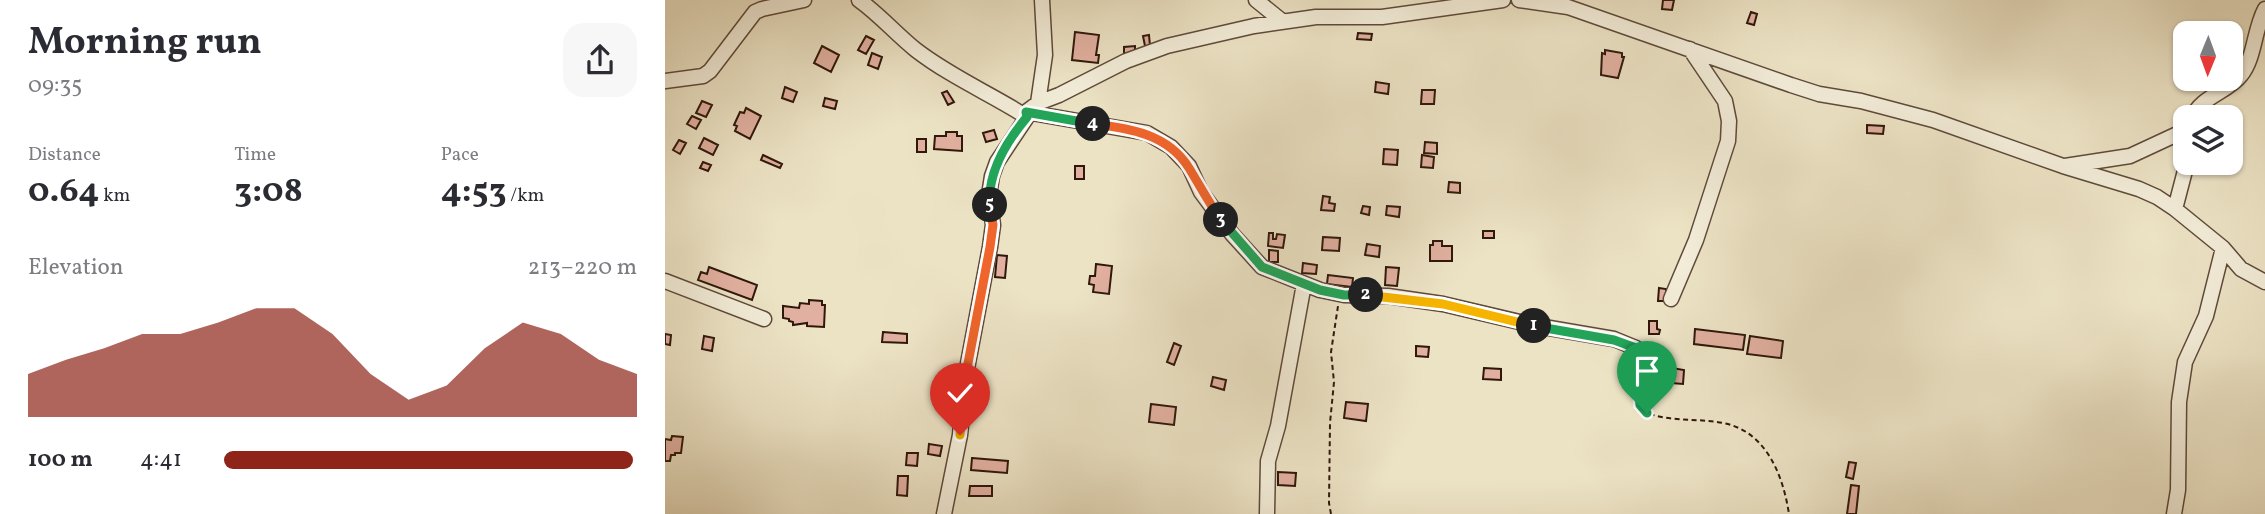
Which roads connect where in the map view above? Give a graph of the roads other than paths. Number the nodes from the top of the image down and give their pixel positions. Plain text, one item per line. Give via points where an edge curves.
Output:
1 (804, 0) edge
2 (859, 0) edge
3 (1042, 0) edge
4 (1256, 0) edge
5 (1503, 0) edge
6 (1519, 0) edge
7 (1474, 1) edge
8 (2265, 9) edge
9 (1282, 20) junction
10 (2261, 22) edge
11 (1690, 49) junction
12 (665, 81) edge
13 (2199, 105) edge
14 (1031, 111) junction
15 (2173, 136) edge
16 (2063, 166) junction
17 (2184, 175) edge
18 (2175, 209) junction
19 (2223, 248) junction
20 (665, 281) edge
21 (2265, 282) edge
22 (1304, 284) junction
23 (1671, 299) dead end
24 (764, 318) dead end
25 (1636, 348) road end
26 (944, 514) edge
27 (1267, 514) edge
28 (2174, 514) edge

1 - 12 street via 754,12 703,76
2 - 14 street via 957,79
3 - 14 street via 1045,55
4 - 9 street
5 - 7 street
6 - 11 street via 1568,8
7 - 9 street via 1382,17
8 - 10 street
9 - 14 street via 1167,46 1126,61
10 - 13 street via 2242,74
11 - 16 street via 1810,91 1933,120
11 - 23 street via 1725,101 1730,121 1728,141 1696,240
14 - 22 street via 1147,133 1171,148 1189,166 1214,211 1248,253 1262,267
14 - 26 street via 992,176 990,247
15 - 16 street via 2130,156
16 - 18 street via 2139,189
17 - 18 street
18 - 19 street
19 - 21 street via 2241,269
19 - 28 street via 2206,316 2185,362
20 - 24 street
22 - 25 street via 1339,294 1443,304
22 - 27 street via 1268,461

